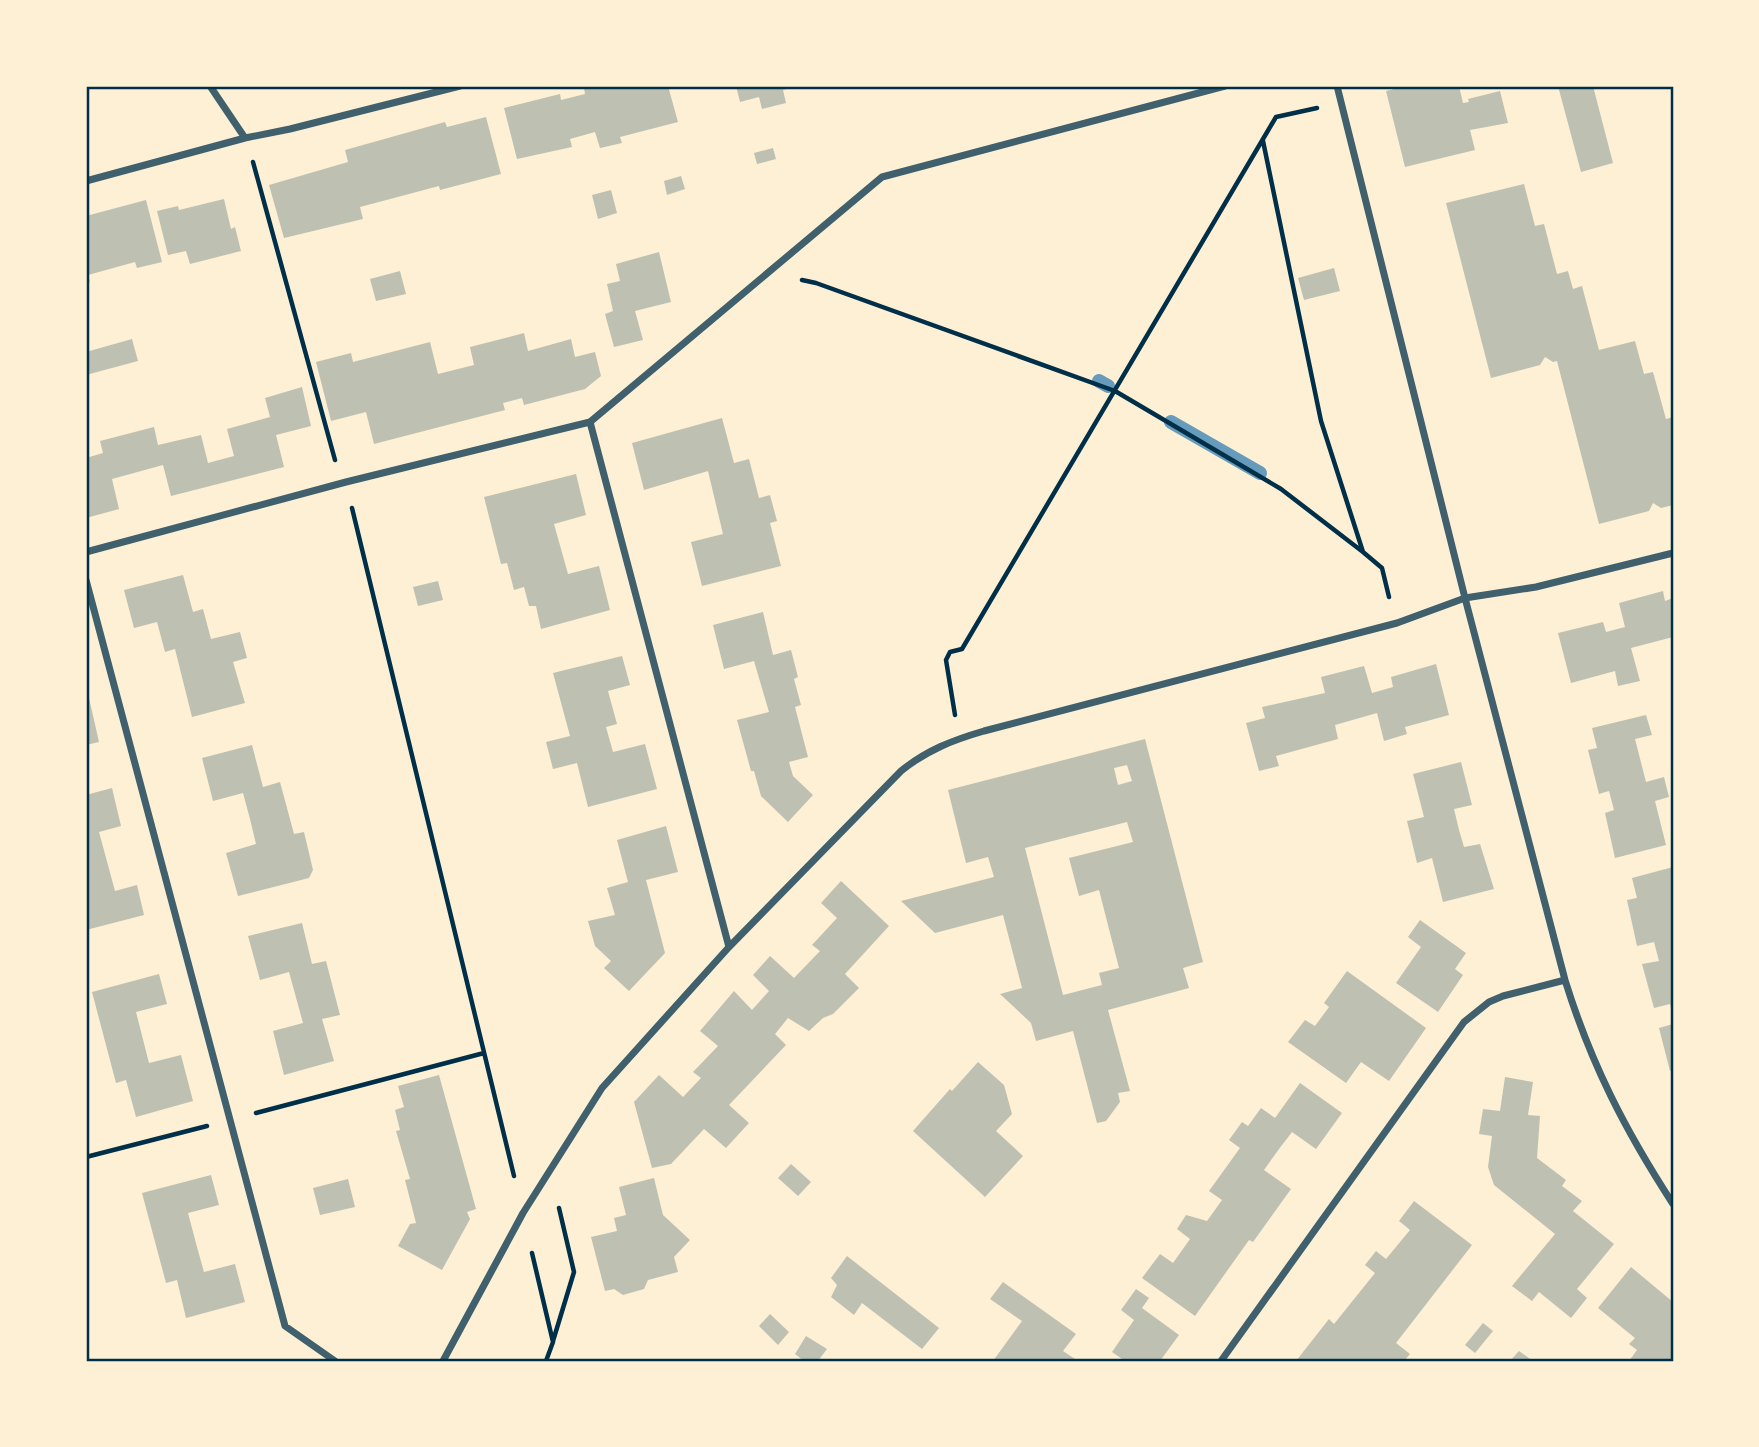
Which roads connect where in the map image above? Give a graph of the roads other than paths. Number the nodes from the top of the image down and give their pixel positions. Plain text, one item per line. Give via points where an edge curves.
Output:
1 (210, 86) edge
2 (460, 86) edge
3 (1225, 86) edge
4 (1337, 86) edge
5 (245, 138) junction
6 (86, 181) edge
7 (590, 422) junction
8 (86, 552) edge
9 (1673, 553) edge
10 (86, 580) edge
11 (1465, 598) junction
12 (729, 947) junction
13 (1565, 980) junction
14 (1673, 1203) edge
15 (335, 1361) edge
16 (443, 1361) edge
17 (1221, 1361) edge

1 - 5 street
2 - 5 street
3 - 7 street via 882,177
4 - 11 street
5 - 6 street
7 - 8 street
7 - 12 street
9 - 11 street via 1536,587
10 - 15 street via 285,1326
11 - 12 street via 1397,623 936,747 901,771
11 - 13 street
12 - 16 street via 602,1088 523,1213
13 - 14 street via 1605,1087
13 - 17 street via 1503,996 1464,1022

